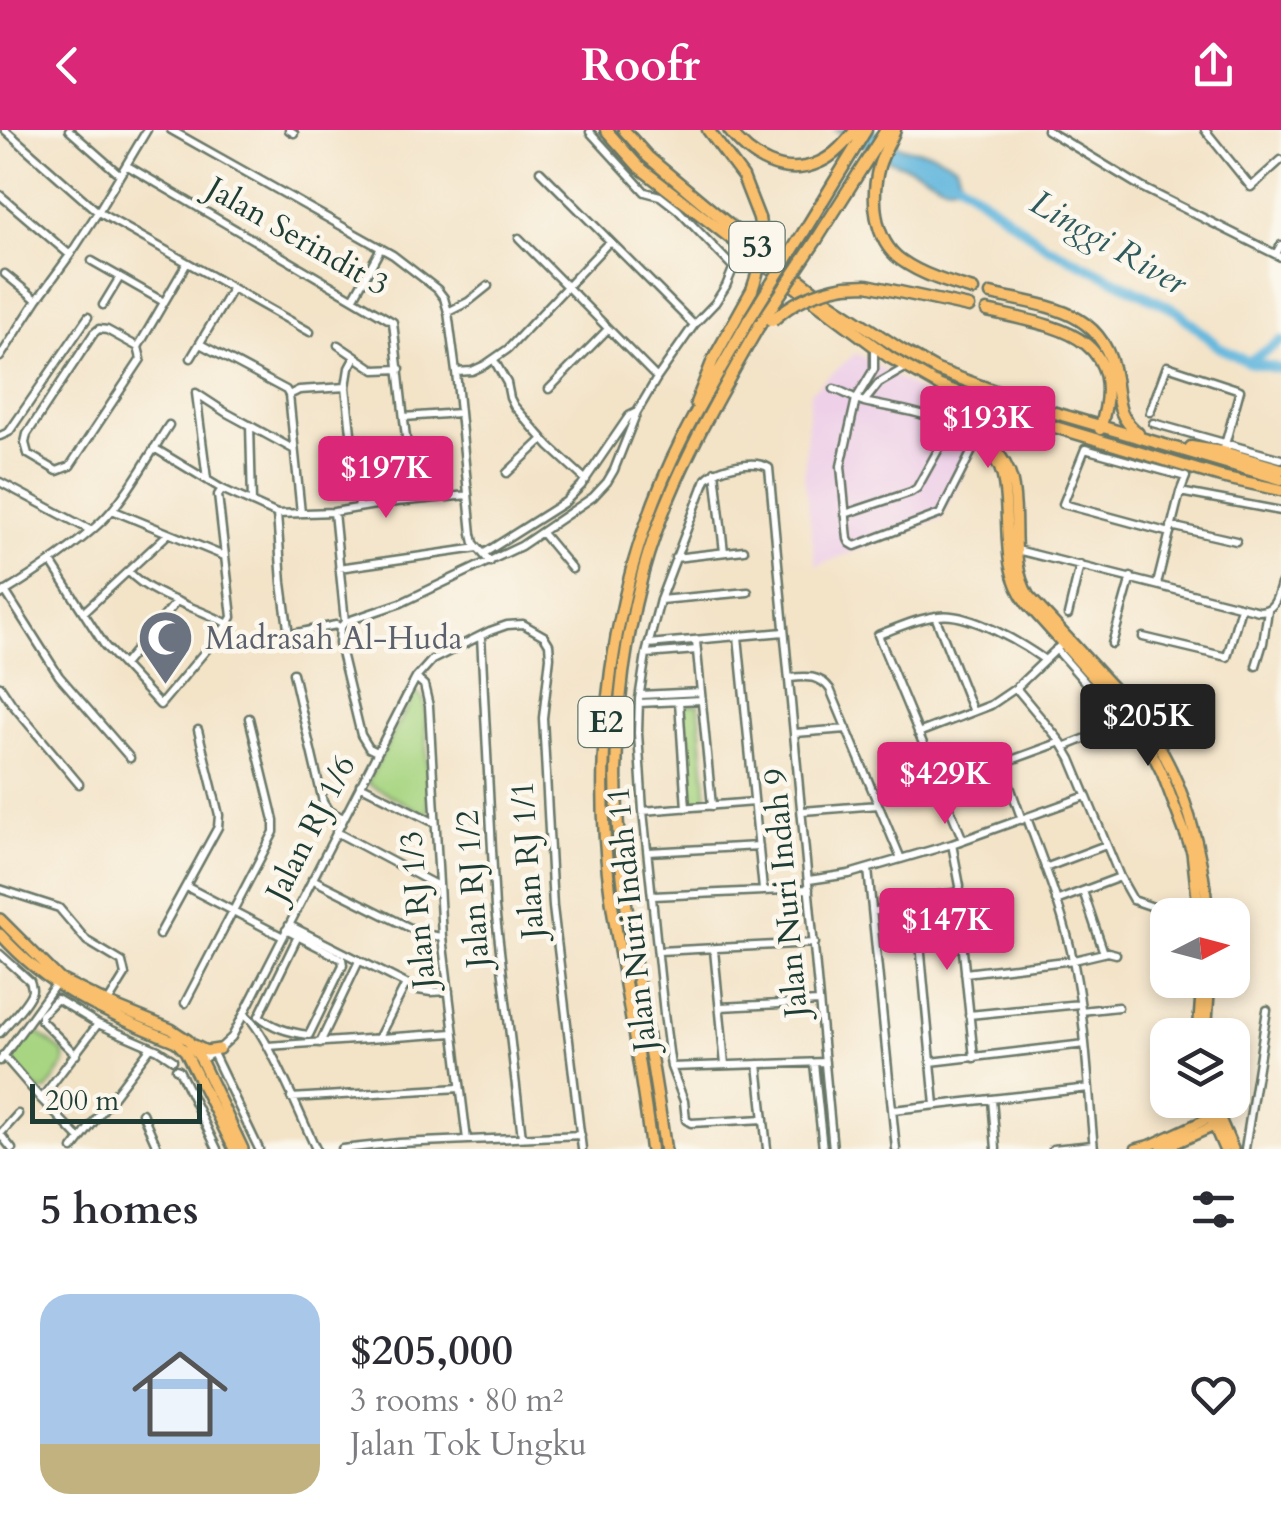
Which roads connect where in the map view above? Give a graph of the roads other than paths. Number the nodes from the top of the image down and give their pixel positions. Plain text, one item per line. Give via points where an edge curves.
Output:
1 (5, 130) edge
2 (69, 130) edge
3 (147, 130) edge
4 (171, 130) edge
5 (606, 130) edge
6 (624, 130) edge
7 (708, 130) edge
8 (730, 130) edge
9 (856, 130) edge
10 (866, 130) edge
11 (886, 130) edge
12 (895, 130) edge
13 (1046, 130) edge
14 (1205, 130) edge
15 (590, 132) edge
16 (851, 144) junction
17 (876, 158) junction
18 (1281, 160) edge
19 (126, 165) junction
20 (540, 170) dead end
21 (120, 174) junction
22 (0, 195) edge
23 (98, 212) junction
24 (519, 238) dead end
25 (608, 242) junction
26 (1281, 245) edge
27 (742, 247) junction
28 (381, 248) junction
29 (70, 255) junction
30 (1279, 255) edge
31 (92, 261) dead end
32 (187, 263) junction
33 (734, 268) junction
34 (5, 274) dead end
35 (120, 276) junction
36 (488, 286) dead end
37 (566, 287) junction
38 (232, 289) junction
39 (973, 290) dead end
40 (991, 294) dead end
41 (354, 297) junction
42 (36, 300) junction
43 (164, 302) junction
44 (103, 305) dead end
45 (969, 307) dead end
46 (986, 310) dead end
47 (448, 312) junction
48 (88, 317) dead end
49 (753, 324) junction
50 (694, 325) junction
51 (608, 329) junction
52 (310, 332) dead end
53 (200, 344) junction
54 (338, 345) dead end
55 (874, 346) junction
56 (138, 347) junction
57 (1, 354) edge
58 (355, 357) junction
59 (191, 358) dead end
60 (494, 360) junction
61 (906, 368) junction
62 (400, 369) junction
63 (456, 372) junction
64 (731, 374) junction
65 (657, 378) junction
66 (970, 384) junction
67 (940, 386) junction
68 (346, 387) junction
69 (549, 388) dead end
70 (834, 389) dead end
71 (1112, 392) junction
72 (287, 393) junction
73 (996, 393) junction
74 (979, 399) junction
75 (860, 401) junction
76 (638, 412) junction
77 (1150, 412) dead end
78 (459, 413) junction
79 (404, 418) junction
80 (1074, 418) junction
81 (1153, 423) dead end
82 (1046, 424) junction
83 (169, 425) dead end
84 (250, 425) junction
85 (1104, 426) junction
86 (951, 427) junction
87 (978, 433) junction
88 (0, 436) edge
89 (1143, 437) junction
90 (543, 439) junction
91 (1100, 440) junction
92 (680, 441) junction
93 (1166, 444) junction
94 (154, 448) junction
95 (293, 448) junction
96 (1224, 448) junction
97 (1135, 456) junction
98 (1281, 459) edge
99 (1281, 468) edge
100 (715, 470) junction
101 (1188, 472) junction
102 (507, 473) dead end
103 (1281, 479) edge
104 (207, 480) junction
105 (586, 480) junction
106 (0, 482) edge
107 (222, 489) junction
108 (1281, 490) edge
109 (1180, 492) junction
110 (468, 495) junction
111 (413, 500) junction
112 (252, 502) junction
113 (359, 506) junction
114 (112, 510) junction
115 (1281, 511) edge
116 (302, 512) junction
117 (334, 512) junction
118 (277, 514) junction
119 (845, 514) junction
120 (1171, 529) junction
121 (90, 530) junction
122 (542, 533) junction
123 (168, 534) junction
124 (1236, 541) dead end
125 (744, 550) dead end
126 (1012, 550) junction
127 (480, 551) junction
128 (724, 552) junction
129 (224, 556) junction
130 (674, 558) junction
131 (51, 562) junction
132 (490, 562) junction
133 (1080, 565) junction
134 (339, 568) junction
135 (572, 569) dead end
136 (128, 572) junction
137 (1131, 577) junction
138 (1158, 584) junction
139 (1281, 584) edge
140 (748, 592) dead end
141 (3, 593) edge
142 (660, 600) junction
143 (177, 601) junction
144 (1241, 608) junction
145 (1268, 610) junction
146 (84, 612) junction
147 (1068, 615) dead end
148 (936, 616) junction
149 (228, 624) junction
150 (342, 626) junction
151 (784, 632) junction
152 (481, 635) junction
153 (288, 636) junction
154 (738, 636) junction
155 (1143, 637) dead end
156 (696, 641) junction
157 (1063, 643) junction
158 (648, 644) junction
159 (1112, 644) dead end
160 (697, 650) junction
161 (646, 654) junction
162 (1045, 660) junction
163 (123, 664) junction
164 (1256, 666) dead end
165 (293, 674) dead end
166 (416, 678) junction
167 (790, 678) junction
168 (0, 686) edge
169 (1016, 688) junction
170 (701, 696) junction
171 (640, 699) junction
172 (679, 701) junction
173 (974, 712) junction
174 (249, 718) dead end
175 (848, 729) junction
176 (198, 730) dead end
177 (918, 732) junction
178 (795, 733) junction
179 (1062, 745) junction
180 (378, 752) junction
181 (130, 758) dead end
182 (1001, 764) junction
183 (80, 784) dead end
184 (360, 785) junction
185 (940, 786) junction
186 (1086, 796) junction
187 (754, 802) junction
188 (878, 805) junction
189 (712, 806) junction
190 (686, 808) junction
191 (643, 811) junction
192 (803, 811) junction
193 (344, 818) junction
194 (1024, 819) junction
195 (434, 822) junction
196 (336, 832) junction
197 (963, 840) junction
198 (952, 844) junction
199 (758, 846) junction
200 (1106, 846) junction
201 (648, 852) junction
202 (902, 859) junction
203 (1045, 868) junction
204 (868, 869) junction
205 (1120, 877) junction
206 (312, 879) junction
207 (809, 885) junction
208 (438, 886) junction
209 (187, 887) junction
210 (0, 889) edge
211 (763, 890) junction
212 (1084, 891) junction
213 (960, 892) junction
214 (653, 896) junction
215 (1202, 898) edge
216 (916, 900) junction
217 (1056, 902) junction
218 (1150, 906) edge
219 (233, 911) junction
220 (873, 912) junction
221 (0, 919) edge
222 (286, 931) junction
223 (0, 934) edge
224 (159, 935) dead end
225 (298, 936) junction
226 (442, 936) junction
227 (814, 944) junction
228 (714, 950) junction
229 (658, 951) junction
230 (1104, 953) junction
231 (0, 954) edge
232 (1116, 954) dead end
233 (1074, 960) junction
234 (360, 961) junction
235 (965, 974) junction
236 (58, 982) junction
237 (406, 984) junction
238 (448, 992) junction
239 (186, 1002) dead end
240 (819, 1002) junction
241 (105, 1007) junction
242 (720, 1007) junction
243 (1118, 1007) dead end
244 (1081, 1008) junction
245 (1268, 1010) dead end
246 (244, 1014) junction
247 (969, 1015) junction
248 (256, 1018) junction
249 (98, 1024) junction
250 (0, 1033) edge
251 (453, 1033) junction
252 (378, 1038) junction
253 (308, 1039) junction
254 (188, 1040) junction
255 (320, 1042) junction
256 (1085, 1044) junction
257 (268, 1046) junction
258 (151, 1047) junction
259 (216, 1051) junction
260 (76, 1054) junction
261 (2, 1058) edge
262 (974, 1058) junction
263 (197, 1062) junction
264 (825, 1062) junction
265 (932, 1062) junction
266 (814, 1063) junction
267 (758, 1064) junction
268 (724, 1065) junction
269 (671, 1067) junction
270 (460, 1088) junction
271 (1089, 1088) junction
272 (292, 1098) junction
273 (41, 1099) junction
274 (992, 1099) junction
275 (935, 1105) junction
276 (893, 1110) junction
277 (142, 1112) dead end
278 (18, 1114) dead end
279 (764, 1119) junction
280 (1216, 1120) junction
281 (0, 1134) edge
282 (581, 1134) junction
283 (522, 1138) junction
284 (80, 1139) junction
285 (466, 1140) junction
286 (154, 1147) edge
287 (1094, 1147) edge
288 (12, 1149) edge
289 (73, 1149) edge
290 (217, 1149) edge
291 (234, 1149) edge
292 (243, 1149) edge
293 (258, 1149) edge
294 (316, 1149) edge
295 (342, 1149) edge
296 (582, 1149) edge
297 (652, 1149) edge
298 (665, 1149) edge
299 (767, 1149) edge
300 (823, 1149) edge
301 (833, 1149) edge
302 (896, 1149) edge
303 (996, 1149) edge
304 (1053, 1149) edge
305 (1136, 1149) edge
306 (1162, 1149) edge
307 (1224, 1149) edge
308 (1233, 1149) edge
309 (1245, 1149) edge

1 - 23 street
2 - 21 street
3 - 19 street
4 - 28 street
5 - 27 highway, 53 via 638,167
6 - 66 highway, 53 via 708,208 830,303 920,361
7 - 92 highway, bridge via 753,197 763,248 752,290 713,360
8 - 16 highway via 745,149 779,167 805,168
9 - 16 highway
10 - 16 highway, E2
11 - 17 highway, E2
12 - 17 highway
13 - 30 street
14 - 18 street via 1252,186
15 - 33 street via 645,192 678,210
16 - 49 highway, E2, bridge
17 - 39 highway via 875,202 891,251 917,269
17 - 49 highway, E2, bridge
19 - 21 street
19 - 41 street, Jalan Serindit 3
20 - 25 street
21 - 23 street
22 - 29 street
23 - 29 street
23 - 32 street
24 - 37 street
25 - 37 street
25 - 50 street
26 - 30 street
27 - 33 street
27 - 55 highway, 53
28 - 41 street
28 - 47 street via 431,282
29 - 42 street
31 - 35 street
32 - 38 street
32 - 43 street
33 - 50 street
34 - 42 street
35 - 43 street
35 - 44 street
36 - 47 street
37 - 51 street
37 - 60 street
38 - 52 street
38 - 53 street
40 - 71 highway via 1085,322 1109,353
41 - 62 street, Jalan Serindit 3 via 394,322
42 - 57 street
43 - 56 street
45 - 64 highway, bridge via 867,285 824,290 772,321
46 - 71 highway via 1076,336 1101,364
47 - 63 street
48 - 88 street via 10,432
49 - 64 highway, E2
49 - 92 highway, E2
50 - 65 street
51 - 65 street
51 - 69 street
53 - 59 street
53 - 72 street
54 - 58 street
55 - 61 highway, 53
55 - 75 street via 874,369
56 - 56 street via 141,359 70,466 58,470 28,454 27,434 94,333 106,330
58 - 62 street via 375,370
58 - 68 street
60 - 63 street
60 - 90 street via 514,406
61 - 67 highway, 53
61 - 75 street
62 - 79 street, Jalan Serindit 3
63 - 78 street
64 - 298 highway, E2 via 666,508 644,570 618,719 625,900
65 - 76 street
66 - 73 highway, 53
66 - 74 highway
67 - 74 highway, 53
67 - 87 highway
68 - 72 street
68 - 113 street
70 - 75 street
71 - 80 highway via 1099,410
71 - 85 highway
71 - 89 highway via 1126,424
72 - 95 street
73 - 74 highway
73 - 80 highway, 53
74 - 82 highway, 53
74 - 87 main road
75 - 86 street
75 - 119 street via 842,466
76 - 105 street
76 - 122 street via 607,482
77 - 96 street via 1167,366 1240,390
78 - 79 street
78 - 110 street
79 - 111 street, Jalan Serindit 3
80 - 85 highway, 53
81 - 96 street
82 - 87 highway via 998,417
82 - 91 highway, 53
83 - 94 street
84 - 95 street
84 - 104 street via 196,393
84 - 112 street
85 - 89 highway, 53
85 - 91 highway
86 - 119 street via 912,492
86 - 119 street via 971,453 940,514 855,546
87 - 126 main road via 1014,486
89 - 93 highway, 53
90 - 102 street
90 - 105 street
91 - 97 highway, 53
92 - 297 highway, E2 via 632,567 617,633 604,758 610,896
93 - 96 highway
93 - 103 highway, 53
94 - 104 street
94 - 114 street
95 - 116 street
96 - 98 street
96 - 99 highway
97 - 101 highway, 53
97 - 120 street via 1084,449 1062,504
100 - 128 street
100 - 130 street, Jalan Nuri Indah 11
100 - 151 street, Jalan Nuri Indah 9 via 769,468
101 - 108 highway, 53
101 - 109 street
104 - 107 street
105 - 127 street via 565,502
106 - 121 street
107 - 112 street
107 - 129 street
109 - 115 street
109 - 120 street
110 - 111 street
110 - 127 street
111 - 113 street
112 - 118 street
113 - 117 street
114 - 121 street
114 - 123 street
116 - 117 street
116 - 118 street
117 - 134 street
118 - 153 street
120 - 124 street
120 - 138 street
121 - 131 street
122 - 132 street
122 - 135 street
123 - 129 street
123 - 136 street
125 - 128 street
126 - 133 street
126 - 157 main road via 1024,587
127 - 132 street
127 - 134 street
128 - 130 street
129 - 149 street
130 - 142 street, Jalan Nuri Indah 11
131 - 141 street
131 - 146 street
132 - 150 street
133 - 137 street
133 - 147 street
134 - 150 street
136 - 143 street
136 - 146 street
137 - 138 street
137 - 159 street
138 - 144 street
139 - 145 street
140 - 142 street
141 - 181 street via 59,676
142 - 158 street, Jalan Nuri Indah 11
143 - 149 street
143 - 163 street
144 - 145 street
144 - 155 street via 1227,657
145 - 164 street
146 - 163 street
148 - 162 street via 964,618
148 - 173 street
148 - 177 street via 878,635
149 - 153 street via 242,644
149 - 163 street via 160,706
150 - 153 street
150 - 180 street via 339,644 361,735
151 - 154 street
151 - 167 street, Jalan Nuri Indah 9
152 - 166 street, Jalan RJ 1/6 via 432,660
152 - 282 street, Jalan RJ 1/1 via 524,624 548,644 543,718 553,907
152 - 283 street, Jalan RJ 1/2 via 496,908
154 - 156 street
154 - 187 street
156 - 158 street
156 - 160 street
157 - 162 street
157 - 179 street via 1119,722
157 - 215 main road via 1145,724 1173,775 1198,847
158 - 161 street, Jalan Nuri Indah 11
160 - 161 street
160 - 170 street
161 - 171 street, Jalan Nuri Indah 11
162 - 169 street
165 - 193 street via 323,802
166 - 180 street, Jalan RJ 1/6
166 - 195 street, Jalan RJ 1/3 via 428,697
167 - 175 street via 820,679
167 - 178 street, Jalan Nuri Indah 9
168 - 183 street
169 - 173 street
169 - 179 street
170 - 171 street
170 - 172 street
170 - 189 street
171 - 172 street
171 - 191 street, Jalan Nuri Indah 11
172 - 190 street
173 - 177 street
174 - 219 street via 275,826
175 - 178 street
175 - 188 street
176 - 209 street via 219,821
177 - 185 street
178 - 192 street, Jalan Nuri Indah 9
179 - 182 street
179 - 186 street
180 - 184 street, Jalan RJ 1/6
182 - 185 street
182 - 194 street
184 - 193 street, Jalan RJ 1/6
184 - 195 street
185 - 197 street
186 - 194 street
186 - 200 street
187 - 189 street
187 - 199 street
188 - 192 street
188 - 202 street
189 - 190 street
190 - 191 street
191 - 201 street, Jalan Nuri Indah 11
192 - 207 street, Jalan Nuri Indah 9
193 - 196 street, Jalan RJ 1/6
194 - 197 street
194 - 203 street
195 - 208 street, Jalan RJ 1/3
196 - 206 street, Jalan RJ 1/6
196 - 208 street
197 - 198 street
198 - 202 street
198 - 213 street
199 - 201 street
199 - 211 street
200 - 203 street
200 - 205 street
201 - 214 street, Jalan Nuri Indah 11
202 - 204 street
203 - 217 street
204 - 207 street
204 - 220 street
205 - 212 street
205 - 218 street via 1132,900
206 - 222 street, Jalan RJ 1/6
206 - 226 street via 422,934
207 - 211 street
207 - 227 street, Jalan Nuri Indah 9
208 - 226 street, Jalan RJ 1/3
209 - 219 street
209 - 224 street
210 - 241 street via 59,908 88,940 122,962 125,974
211 - 214 street
212 - 217 street
212 - 230 street
213 - 216 street
213 - 235 street
214 - 229 street, Jalan Nuri Indah 11
216 - 220 street
216 - 265 street
217 - 233 street
219 - 222 street
219 - 239 street
220 - 276 street
221 - 236 main road
222 - 225 street
222 - 234 street
222 - 246 street, Jalan RJ 1/6
223 - 236 main road
225 - 248 street
225 - 253 street via 343,962
226 - 238 street, Jalan RJ 1/3
227 - 228 street
227 - 240 street, Jalan Nuri Indah 9
228 - 229 street
228 - 242 street
229 - 269 street, Jalan Nuri Indah 11
230 - 232 street
230 - 233 street
231 - 250 street via 32,987
233 - 235 street
233 - 244 street
234 - 237 street
234 - 255 street
235 - 247 street
236 - 241 main road
236 - 261 street
237 - 238 street
237 - 252 street
238 - 251 street, Jalan RJ 1/3
240 - 242 street
240 - 264 street, Jalan Nuri Indah 9
241 - 254 main road
241 - 263 main road via 176,1042
242 - 268 street
243 - 244 street
244 - 247 street
244 - 256 street
245 - 309 street
246 - 248 street
246 - 259 street, Jalan RJ 1/6
247 - 262 street
248 - 253 street
248 - 257 street
249 - 258 street
249 - 260 street
249 - 260 street via 56,999 40,1018
251 - 252 street
251 - 270 street, Jalan RJ 1/3
252 - 255 street
253 - 255 street
253 - 257 street
254 - 259 main road
254 - 263 main road
256 - 262 street
256 - 271 street
257 - 272 street
258 - 284 street
258 - 290 street via 179,1070
259 - 263 street, Jalan RJ 1/6
259 - 293 street
260 - 273 street
261 - 273 street
262 - 265 street
263 - 291 main road
263 - 292 main road
264 - 266 street
264 - 301 street, Jalan Nuri Indah 9
265 - 275 street
266 - 267 street
266 - 300 street
267 - 268 street
267 - 279 street
268 - 269 street
269 - 279 street, Jalan Nuri Indah 11 via 691,1124
270 - 272 street
270 - 285 street, Jalan RJ 1/3
271 - 274 street
271 - 287 street
272 - 294 street
273 - 284 street
274 - 275 street
274 - 303 street
275 - 276 street
276 - 302 street
277 - 286 street
278 - 281 street
279 - 299 street
280 - 305 main road
280 - 306 main road
280 - 307 main road
280 - 308 main road
281 - 288 street
282 - 283 street
282 - 296 street, Jalan RJ 1/1
283 - 285 street
284 - 289 street
285 - 295 street
287 - 304 street

